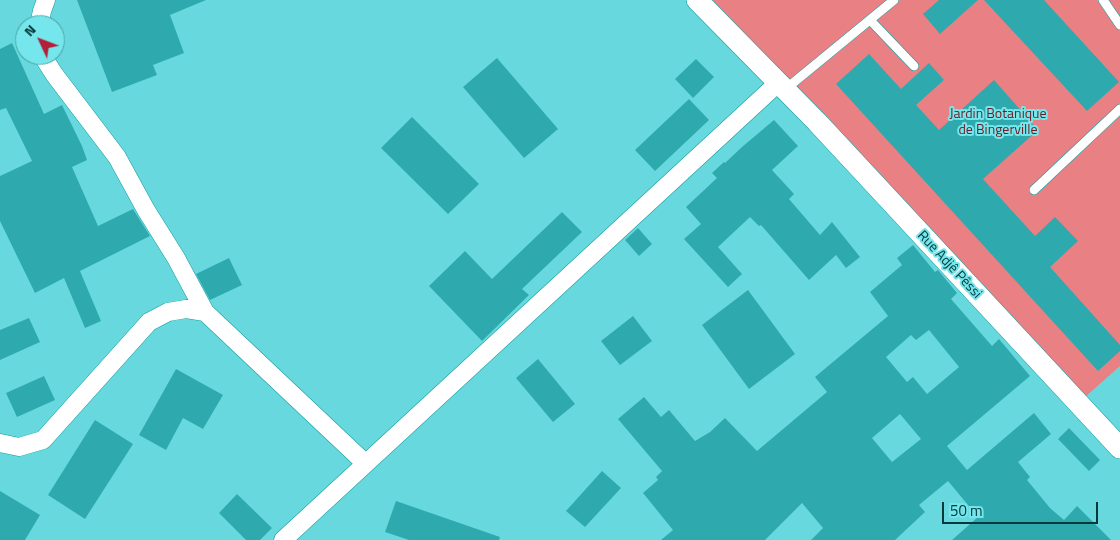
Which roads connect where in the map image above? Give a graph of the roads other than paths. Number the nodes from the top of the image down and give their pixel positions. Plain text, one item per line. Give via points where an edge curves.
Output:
1 (46, 0) edge
2 (697, 0) edge
3 (894, 0) edge
4 (1103, 0) edge
5 (41, 15) edge
6 (870, 20) junction
7 (1120, 25) edge
8 (48, 65) edge
9 (914, 66) dead end
10 (782, 86) junction
11 (1120, 109) edge
12 (1034, 190) dead end
13 (205, 312) junction
14 (0, 443) edge
15 (1120, 448) edge
16 (366, 463) junction
17 (283, 540) edge

1 - 5 street
2 - 10 street, Rue Adjê Pêssi
3 - 6 lane
4 - 7 lane
6 - 9 lane
6 - 10 lane via 793,83
8 - 13 street via 117,157
10 - 15 street, Rue Adjê Pêssi
10 - 16 street
11 - 12 lane
13 - 14 street via 186,309 168,312 148,322 43,440 19,447
13 - 16 street
16 - 17 street

